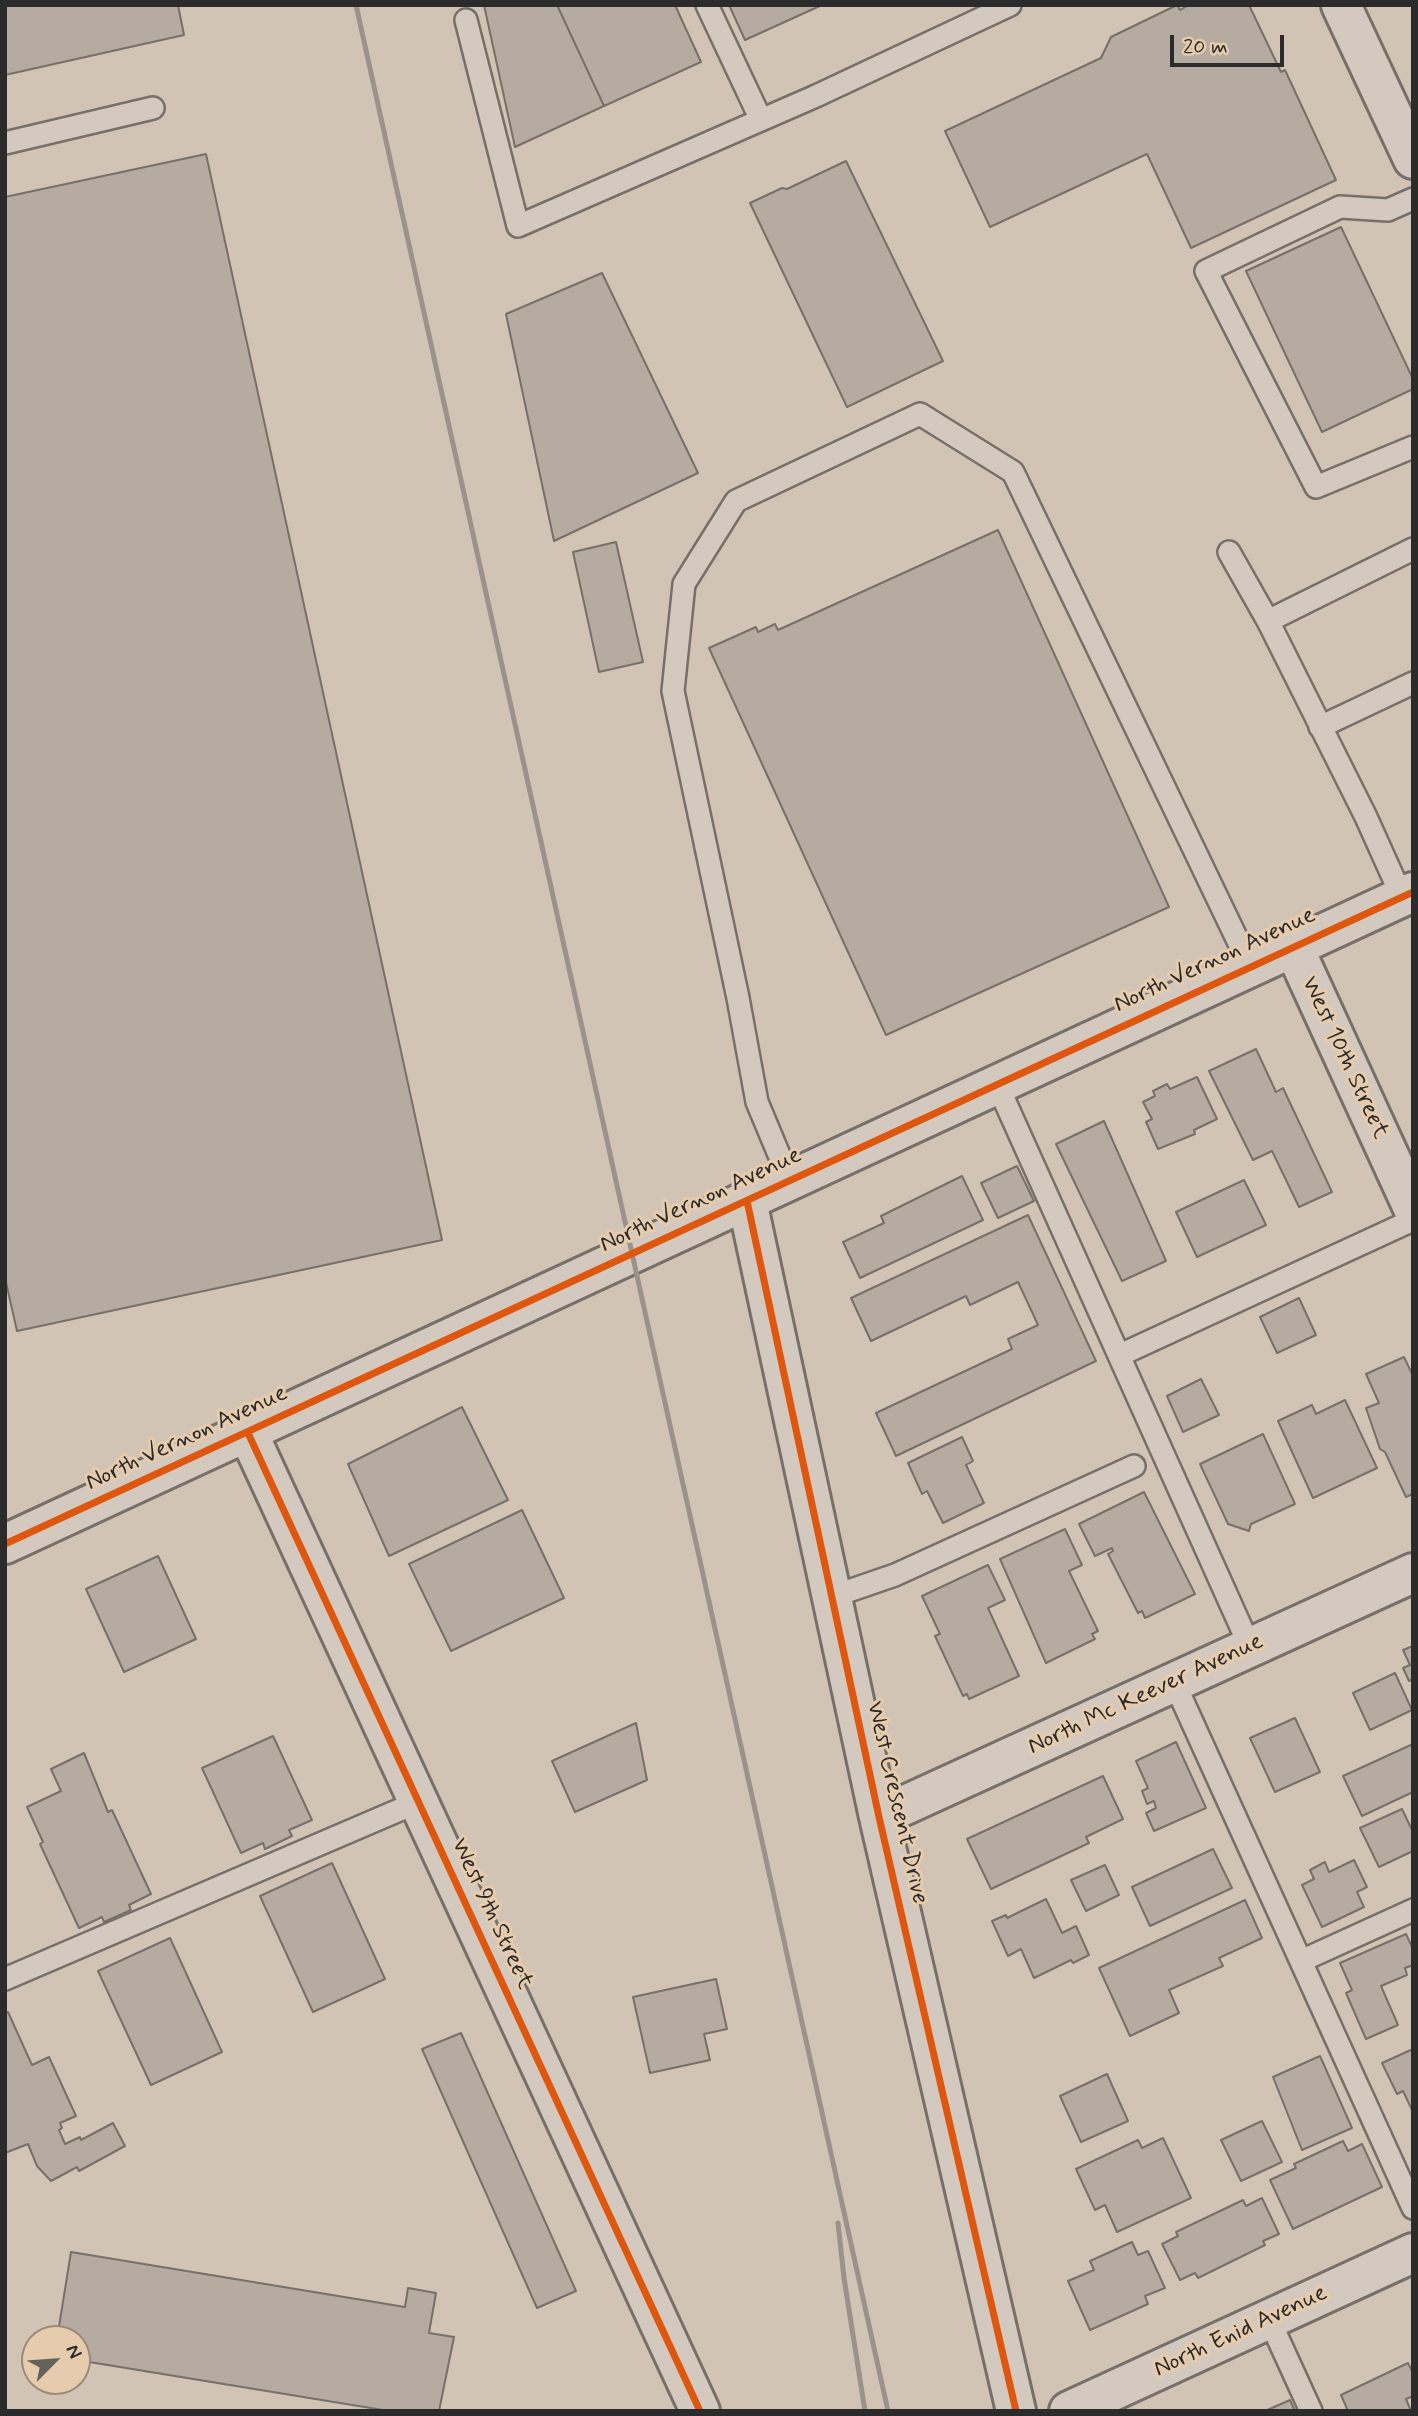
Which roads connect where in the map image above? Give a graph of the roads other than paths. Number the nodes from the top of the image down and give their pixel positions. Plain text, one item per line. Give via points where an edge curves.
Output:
1 (707, 5) edge
2 (1010, 5) edge
3 (1341, 5) edge
4 (466, 20) dead end
5 (153, 108) dead end
6 (761, 120) junction
7 (5, 143) edge
8 (1413, 159) edge
9 (1413, 199) edge
10 (1413, 447) edge
11 (1413, 549) edge
12 (1228, 552) dead end
13 (1268, 621) junction
14 (1413, 683) edge
15 (1320, 727) junction
16 (1407, 894) edge
17 (1293, 946) junction
18 (1250, 967) junction
19 (997, 1084) junction
20 (790, 1181) junction
21 (747, 1201) junction
22 (1413, 1208) edge
23 (1413, 1220) edge
24 (1120, 1354) junction
25 (248, 1433) junction
26 (1133, 1466) dead end
27 (5, 1544) edge
28 (1413, 1573) edge
29 (831, 1597) junction
30 (1250, 1647) junction
31 (1174, 1682) junction
32 (418, 1802) junction
33 (878, 1817) junction
34 (1413, 1910) edge
35 (1301, 1961) junction
36 (5, 1979) edge
37 (1413, 2208) edge
38 (1413, 2253) edge
39 (1269, 2319) junction
40 (700, 2411) edge
41 (1016, 2411) edge
42 (1069, 2411) edge
43 (1311, 2411) edge

1 - 6 lane
2 - 6 lane
3 - 8 street
4 - 6 lane via 518,226
5 - 7 lane
9 - 10 lane via 1388,210 1340,208 1206,271 1315,486
11 - 13 lane
12 - 13 lane
13 - 15 lane
14 - 15 lane
15 - 16 lane
16 - 17 street, North Vernon Avenue
17 - 18 street, North Vernon Avenue
17 - 22 street, West 10th Street
18 - 19 street, North Vernon Avenue
18 - 20 lane via 1013,472 920,414 736,501 684,584 673,691 757,1102
19 - 20 street, North Vernon Avenue
19 - 24 lane
20 - 21 street, North Vernon Avenue
21 - 25 street, North Vernon Avenue
21 - 29 street, West Crescent Drive
23 - 24 lane
24 - 30 lane
25 - 27 street, North Vernon Avenue
25 - 32 street, West 9th Street
26 - 29 lane via 895,1575
28 - 30 street, North Mc Keever Avenue
29 - 33 street, West Crescent Drive
30 - 31 street, North Mc Keever Avenue
31 - 33 street, North Mc Keever Avenue
31 - 35 lane
32 - 36 lane
32 - 40 street, West 9th Street
33 - 41 street, West Crescent Drive
34 - 35 lane
35 - 37 lane
38 - 39 street, North Enid Avenue
39 - 42 street, North Enid Avenue
39 - 43 lane

